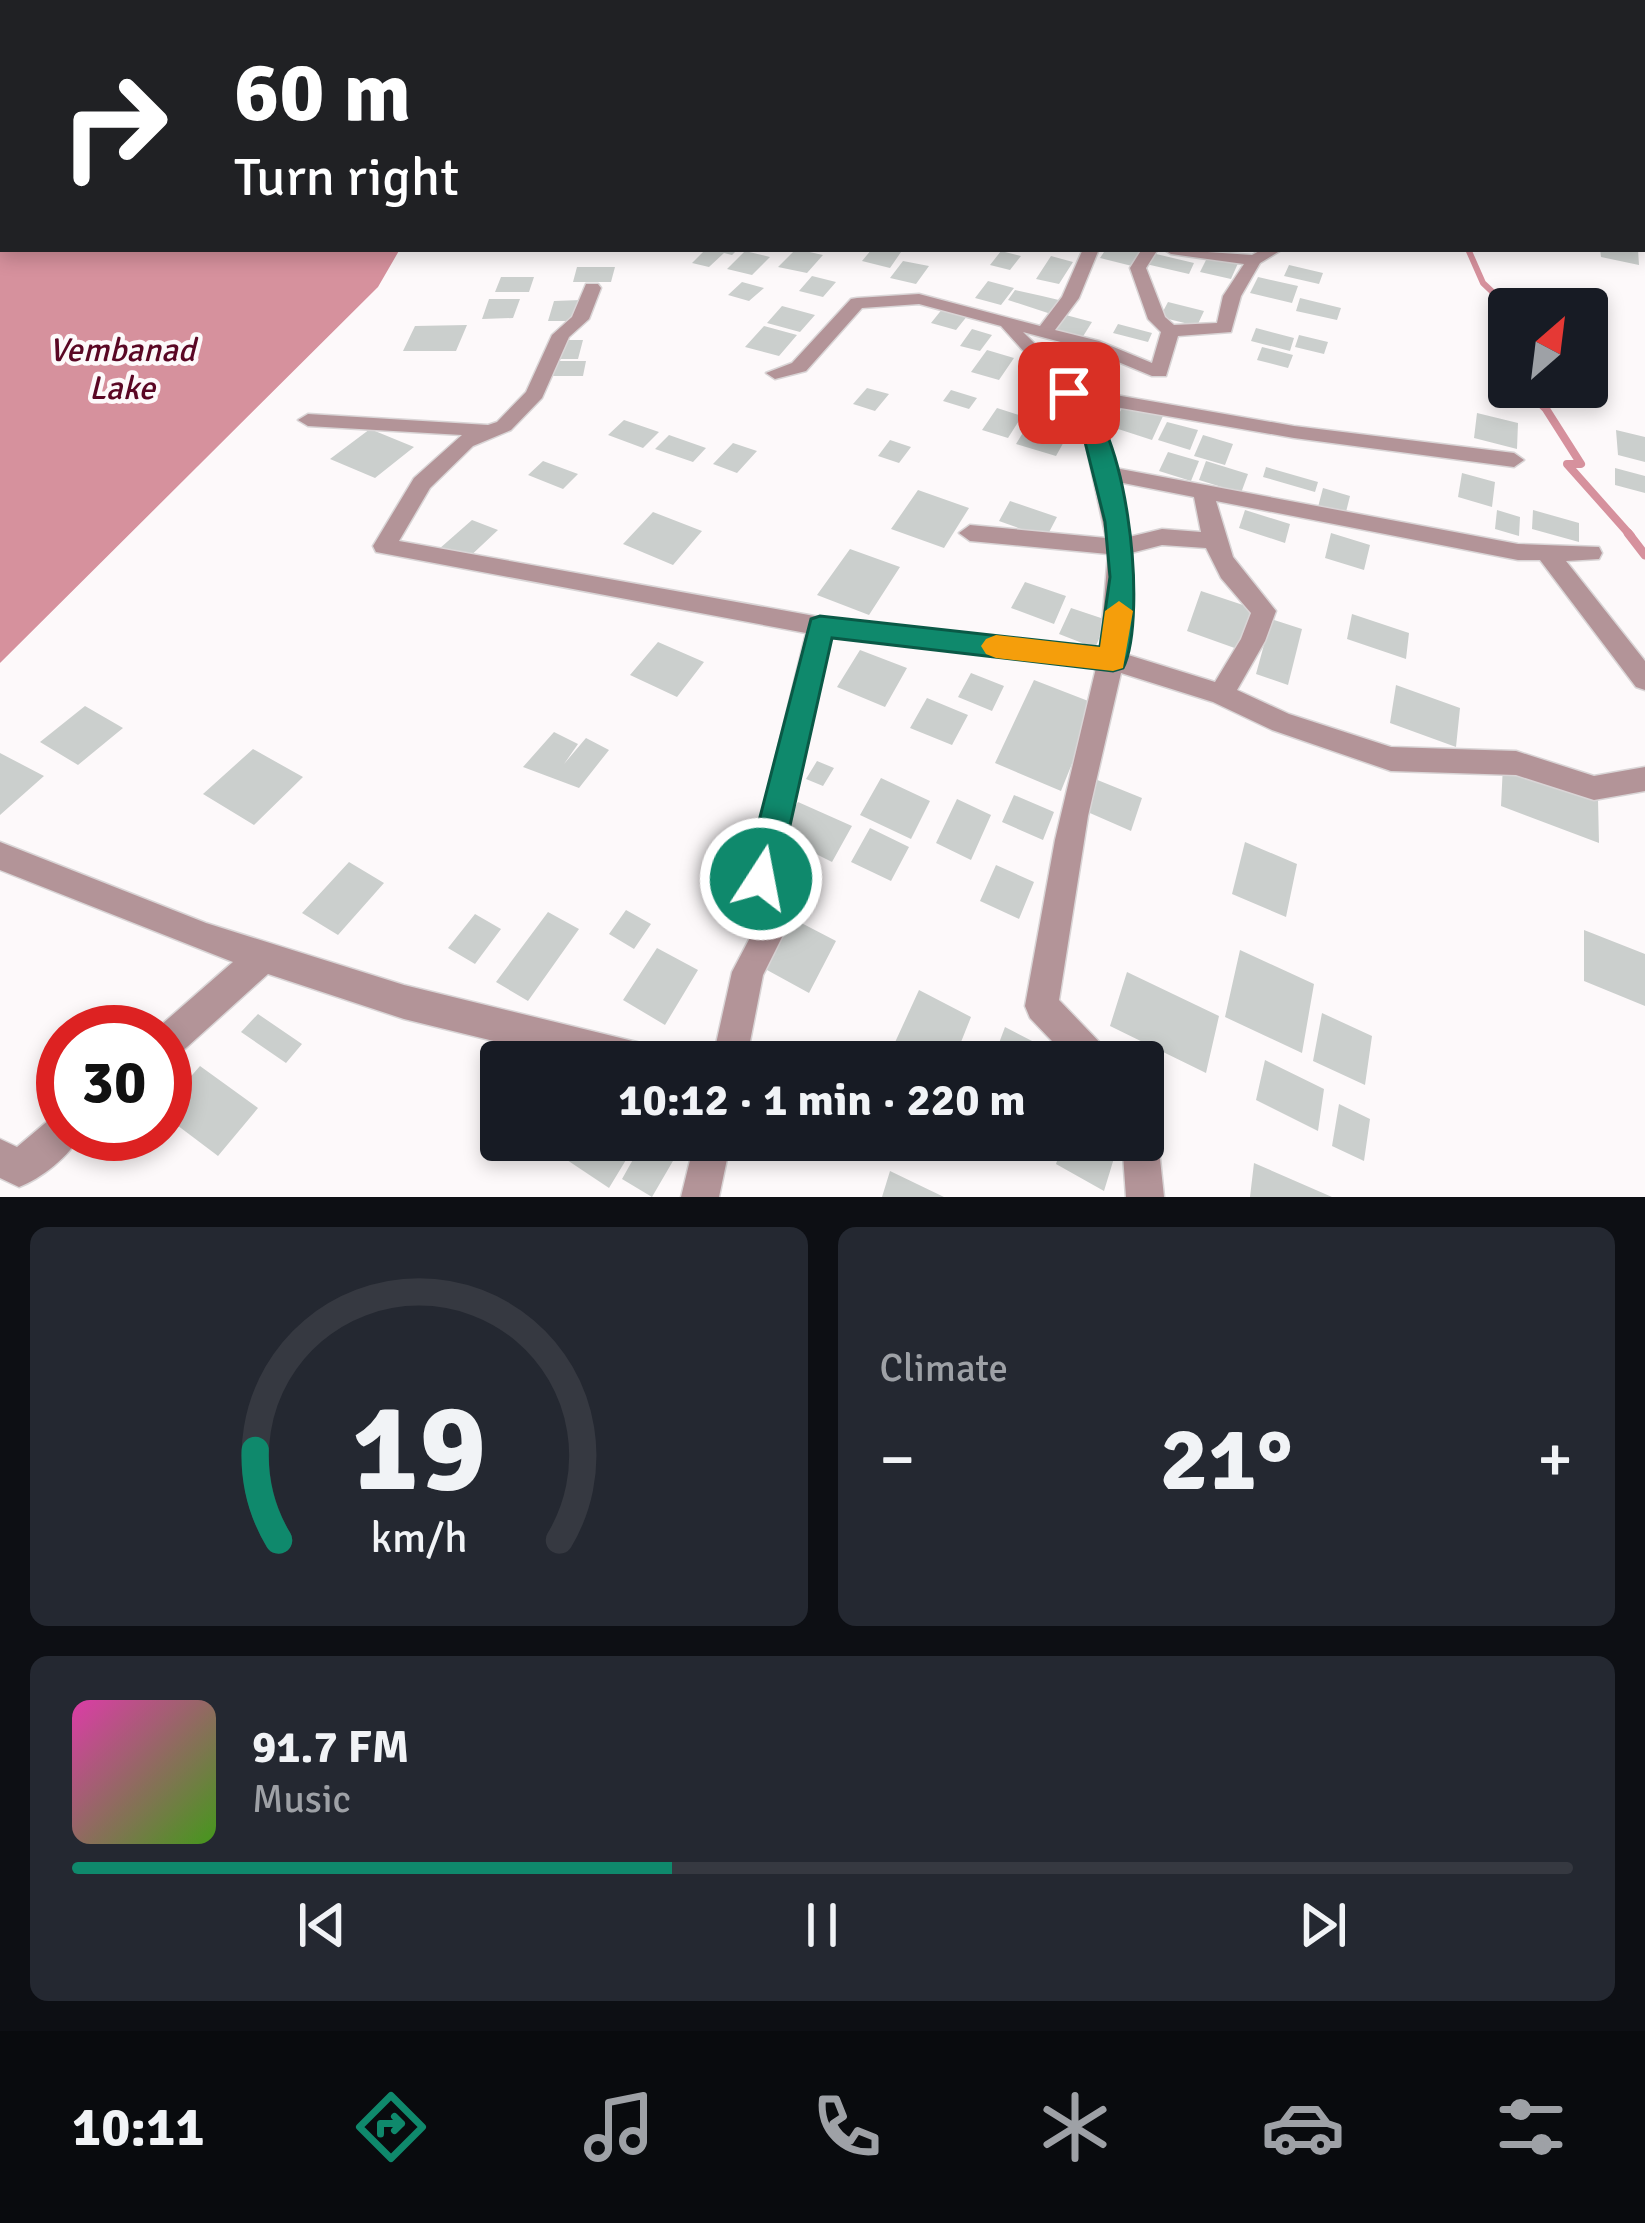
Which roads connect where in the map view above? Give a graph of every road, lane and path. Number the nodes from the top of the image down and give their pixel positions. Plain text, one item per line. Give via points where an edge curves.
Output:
1 (1090, 252) edge
2 (1148, 252) edge
3 (1194, 252) edge
4 (1269, 252) edge
5 (1254, 260) junction
6 (592, 288) dead end
7 (1009, 325) junction
8 (1171, 331) junction
9 (1042, 334) junction
10 (776, 373) dead end
11 (1069, 393) junction
12 (308, 421) dead end
13 (492, 430) junction
14 (1514, 460) dead end
15 (1106, 473) junction
16 (1204, 491) junction
17 (970, 533) dead end
18 (1213, 541) junction
19 (1121, 548) junction
20 (1546, 552) junction
21 (1591, 553) dead end
22 (820, 626) junction
23 (1113, 660) junction
24 (1645, 680) edge
25 (1221, 694) junction
26 (1645, 778) edge
27 (0, 856) edge
28 (263, 956) junction
29 (192, 1020) edge
30 (563, 1041) edge
31 (733, 1041) edge
32 (1075, 1041) edge
33 (36, 1155) edge
34 (0, 1157) edge
35 (708, 1161) edge
36 (1141, 1161) edge
37 (700, 1197) edge
38 (1144, 1197) edge

1 - 9 street via 1070,298
2 - 8 street via 1138,268 1157,320
3 - 5 street
4 - 5 street
5 - 8 street via 1232,296 1225,328
6 - 13 street via 580,319 560,335 536,394
7 - 9 street
7 - 10 street via 919,299 857,303 799,367
7 - 11 street
8 - 9 street via 1159,372
11 - 14 street
11 - 15 street via 1088,412
12 - 13 street
13 - 22 street via 466,441 422,483 384,546
15 - 16 street
15 - 19 street
16 - 18 street
16 - 20 street
17 - 19 street
18 - 19 street via 1162,537
18 - 25 street via 1240,590 1264,611
19 - 23 street
20 - 21 street
20 - 24 street
22 - 23 street
22 - 31 street via 761,879 782,907 748,972
23 - 25 street
23 - 32 street via 1066,856 1042,1006
25 - 26 street via 1391,759 1516,763 1594,788
27 - 28 street
28 - 29 street
28 - 30 street
33 - 34 street via 19,1169
35 - 37 street
36 - 38 street

